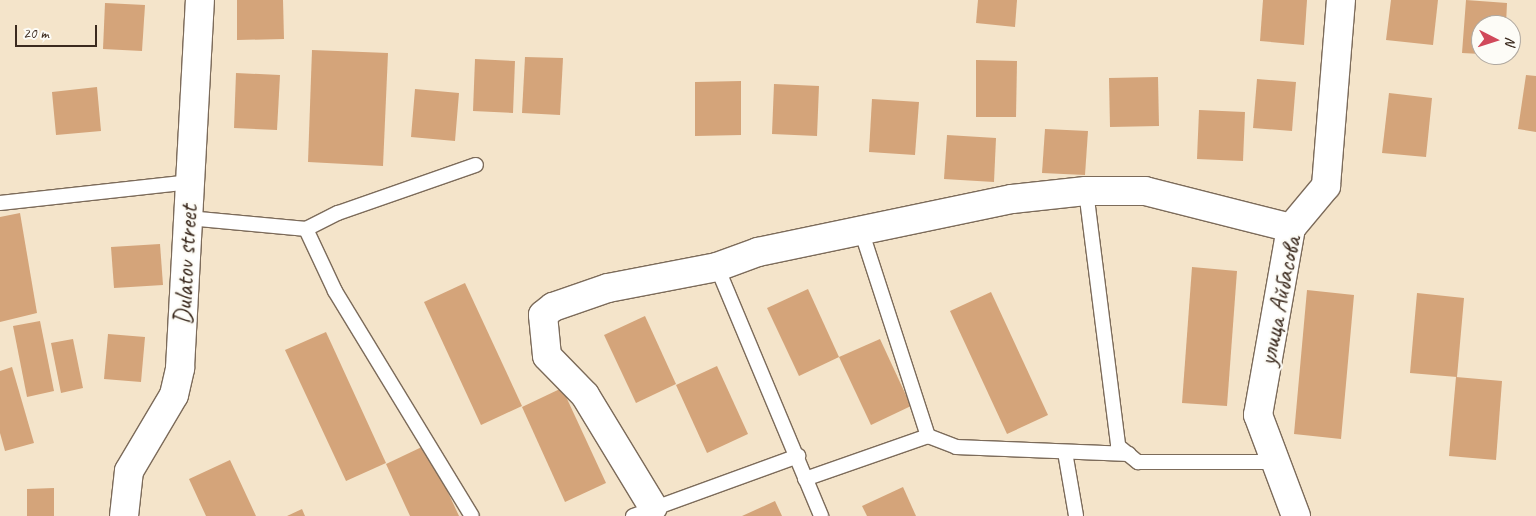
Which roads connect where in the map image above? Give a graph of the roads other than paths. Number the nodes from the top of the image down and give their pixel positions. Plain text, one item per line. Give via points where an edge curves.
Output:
1 (200, 0) edge
2 (1341, 0) edge
3 (476, 165) dead end
4 (191, 182) junction
5 (1086, 191) junction
6 (0, 203) edge
7 (188, 218) junction
8 (1292, 228) junction
9 (306, 229) junction
10 (861, 230) junction
11 (717, 267) junction
12 (928, 436) junction
13 (1066, 452) junction
14 (1129, 454) junction
15 (798, 456) junction
16 (1277, 462) junction
17 (805, 479) junction
18 (643, 512) edge
19 (124, 516) edge
20 (472, 516) edge
21 (821, 516) edge
22 (1076, 516) edge
23 (1296, 516) edge

1 - 4 street, Dulatov street
2 - 8 street, улица Айбасова via 1326,186
3 - 9 lane via 338,213
4 - 6 lane
4 - 7 street, Dulatov street
5 - 8 street via 1145,191
5 - 10 street via 1012,199
5 - 14 lane via 1118,446
7 - 9 lane
7 - 19 street, Dulatov street via 180,368 174,395 129,471
8 - 16 street, улица Айбасова via 1258,415
9 - 20 lane via 335,291
10 - 11 street via 758,252
10 - 12 lane
11 - 15 lane
11 - 18 street via 608,288 553,307 543,315 547,356 586,394
12 - 13 lane via 956,447
12 - 17 lane
13 - 14 lane
13 - 22 lane
14 - 16 lane via 1138,462
15 - 17 lane
15 - 18 lane
16 - 23 street, улица Айбасова
17 - 21 lane

